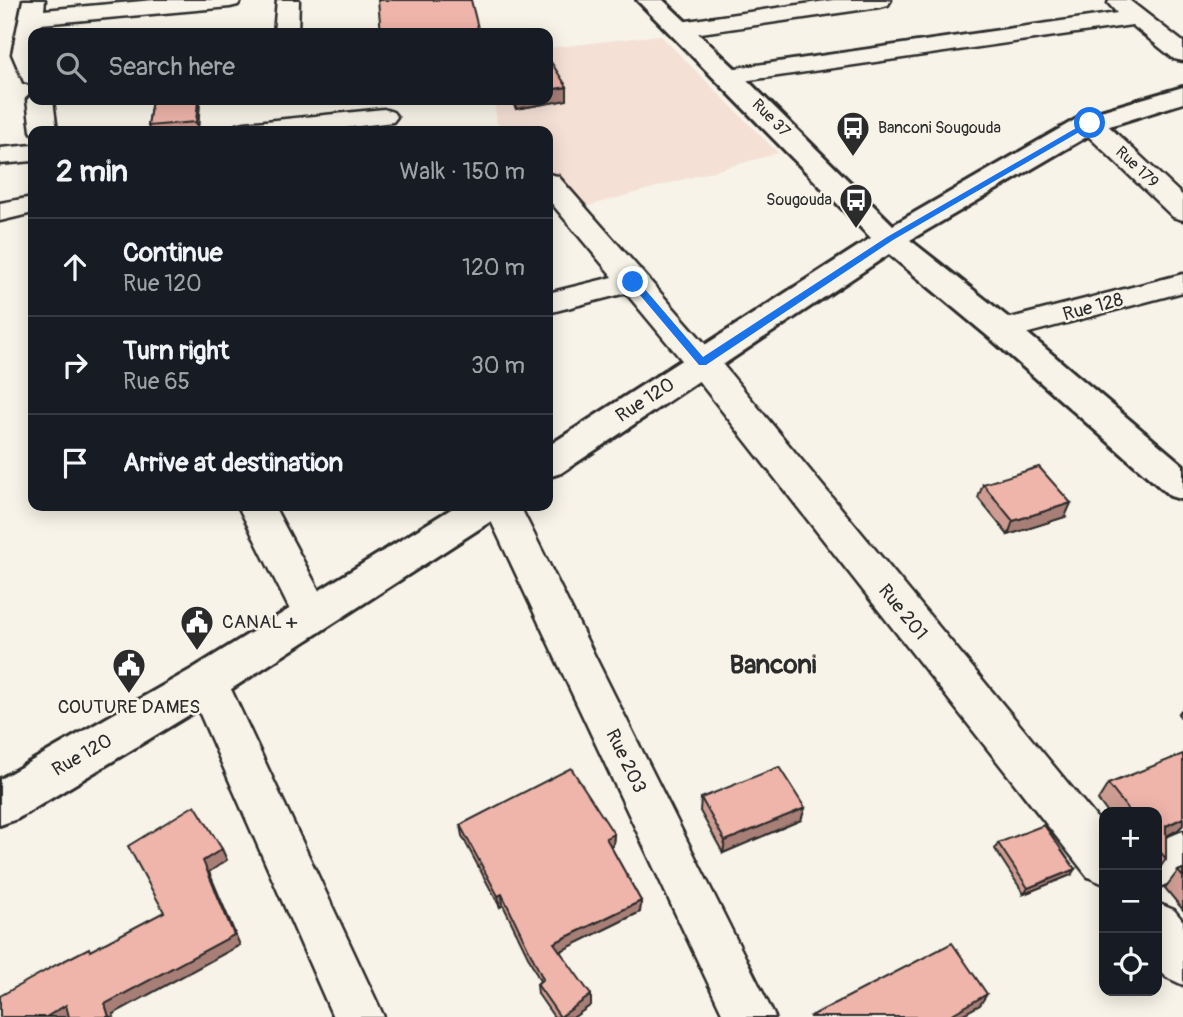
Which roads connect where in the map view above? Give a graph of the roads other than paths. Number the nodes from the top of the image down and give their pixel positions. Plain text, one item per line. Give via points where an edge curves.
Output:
1 (230, 0) edge
2 (288, 0) edge
3 (649, 0) edge
4 (880, 0) edge
5 (1115, 0) edge
6 (32, 9) edge
7 (1136, 17) junction
8 (286, 28) edge
9 (680, 29) junction
10 (1183, 54) edge
11 (12, 55) edge
12 (28, 72) edge
13 (729, 76) junction
14 (1183, 95) edge
15 (41, 105) edge
16 (384, 117) dead end
17 (1090, 123) junction
18 (43, 126) edge
19 (295, 126) edge
20 (28, 153) edge
21 (0, 156) edge
22 (553, 188) edge
23 (28, 206) edge
24 (1183, 211) edge
25 (0, 212) edge
26 (890, 239) junction
27 (633, 282) junction
28 (1183, 283) edge
29 (553, 302) edge
30 (1002, 330) junction
31 (702, 362) junction
32 (553, 461) edge
33 (1183, 486) edge
34 (259, 511) edge
35 (477, 511) edge
36 (504, 511) edge
37 (312, 615) junction
38 (207, 682) junction
39 (3, 794) edge
40 (1183, 853) edge
41 (1099, 856) edge
42 (1162, 864) edge
43 (1162, 933) edge
44 (1183, 960) edge
45 (359, 1017) edge
46 (750, 1017) edge

1 - 6 street
2 - 8 street
3 - 9 main road, Rue 37
4 - 9 street
5 - 7 street
6 - 11 street
7 - 10 street
7 - 13 street
9 - 13 main road, Rue 37
11 - 12 street
13 - 26 main road, Rue 37
14 - 17 main road, Rue 120
15 - 18 street
16 - 19 street
17 - 24 street, Rue 179
17 - 26 main road, Rue 120
20 - 21 street
22 - 27 street, Rue 201
23 - 25 street
26 - 30 main road, Rue 37
26 - 31 main road, Rue 120
27 - 29 street
27 - 31 street, Rue 201
28 - 30 street, Rue 128
30 - 33 main road, Rue 37
31 - 32 main road, Rue 120
31 - 41 street, Rue 201
34 - 37 street
35 - 37 main road, Rue 120
36 - 46 street, Rue 203
37 - 38 main road, Rue 120
38 - 39 main road, Rue 120
38 - 45 street
40 - 42 street
43 - 44 street

